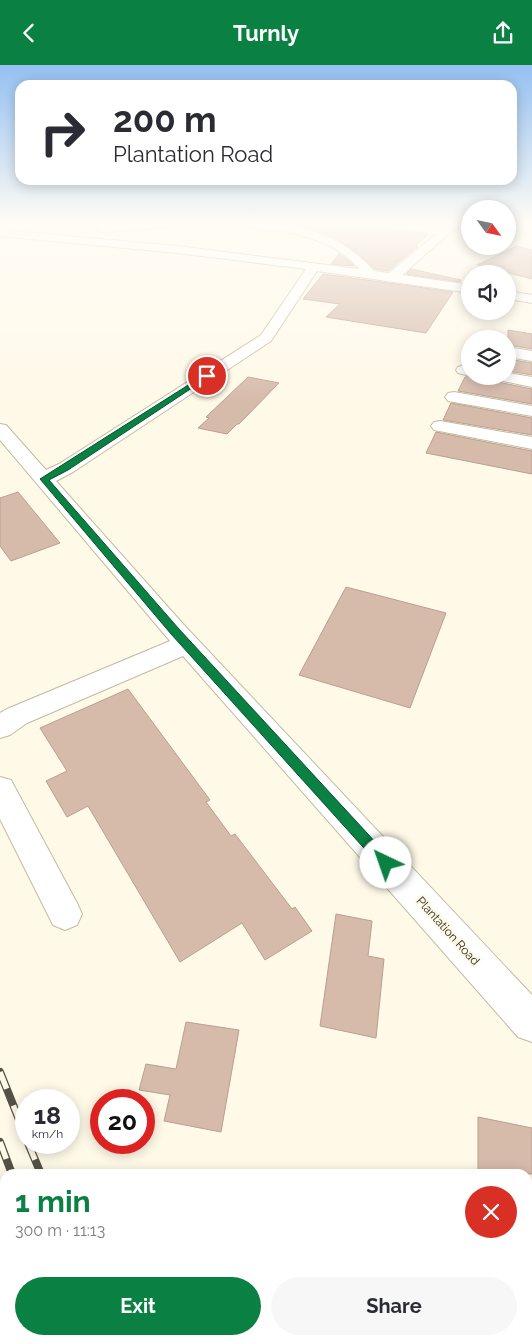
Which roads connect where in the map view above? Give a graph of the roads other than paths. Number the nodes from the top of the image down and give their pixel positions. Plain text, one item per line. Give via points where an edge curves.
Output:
1 (302, 284) edge
2 (435, 284) edge
3 (461, 288) edge
4 (516, 296) edge
5 (532, 299) edge
6 (516, 353) edge
7 (532, 356) edge
8 (516, 379) edge
9 (532, 382) edge
10 (454, 397) dead end
11 (532, 411) edge
12 (440, 426) dead end
13 (0, 429) edge
14 (532, 443) edge
15 (44, 479) junction
16 (186, 644) junction
17 (0, 727) edge
18 (0, 789) edge
19 (65, 914) dead end
20 (532, 1023) edge

1 - 15 lane via 266,338 66,468
2 - 3 lane
4 - 5 lane
6 - 7 lane
8 - 9 lane
10 - 11 lane
12 - 14 lane
13 - 15 lane, Plantation Road
15 - 16 lane, Plantation Road
16 - 17 lane via 17,716
16 - 20 lane, Plantation Road
18 - 19 lane

